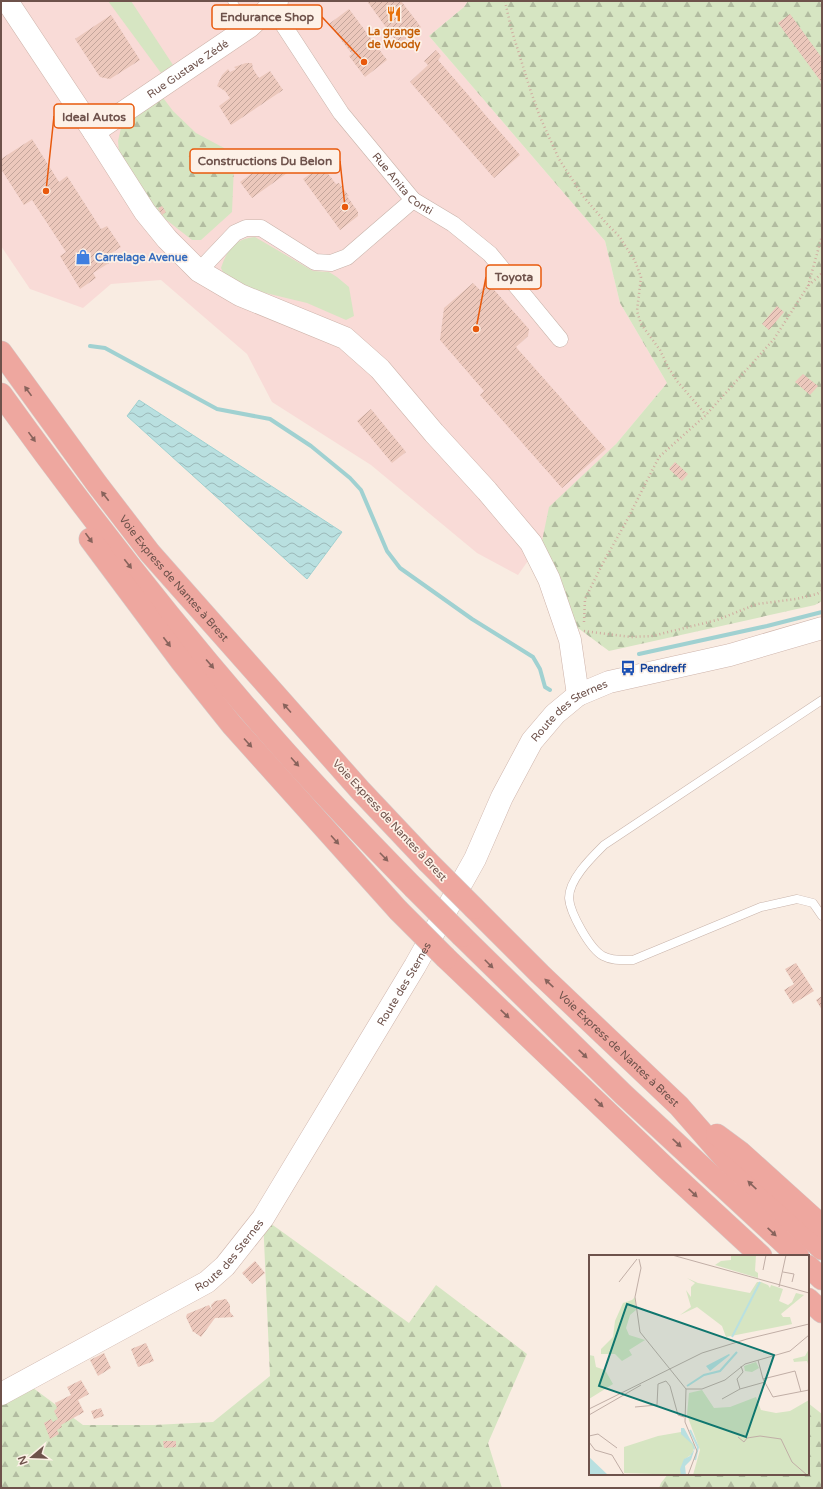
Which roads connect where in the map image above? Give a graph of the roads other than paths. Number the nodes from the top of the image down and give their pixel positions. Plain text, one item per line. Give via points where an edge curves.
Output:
1 (7, 1) edge
2 (232, 1) edge
3 (274, 4) edge
4 (249, 27) junction
5 (94, 132) junction
6 (413, 200) junction
7 (199, 270) junction
8 (560, 339) dead end
9 (1, 352) edge
10 (1, 394) edge
11 (61, 478) junction
12 (822, 628) edge
13 (578, 695) junction
14 (822, 700) edge
15 (822, 916) edge
16 (679, 1106) junction
17 (822, 1226) edge
18 (822, 1249) edge
19 (760, 1255) edge
20 (797, 1255) edge
21 (809, 1267) edge
22 (822, 1279) edge
23 (809, 1300) edge
24 (822, 1312) edge
25 (1, 1394) edge

1 - 5 street
2 - 4 lane
3 - 4 street, Rue Gustave Zédé
3 - 6 street, Rue Anita Conti via 341,113
4 - 5 street, Rue Gustave Zédé
5 - 7 street via 144,212 167,240
6 - 7 street via 347,256 331,263 315,262 261,228 246,228 235,233
6 - 8 street, Rue Anita Conti via 453,224 490,254
7 - 13 street via 240,295 345,338 380,369 531,543 549,579 570,640
16 -> 9 highway, Voie Express de Nantes à Brest, bridge via 540,974 360,790 150,553
10 -> 11 highway
11 -> 19 highway, bridge via 74,517 181,661 232,725 398,910
11 -> 20 highway, bridge via 135,573 239,698 340,812 612,1083
12 - 13 street, Route des Sternes via 730,655 609,682
13 - 25 street, Route des Sternes via 554,714 532,741 502,797 475,858 415,966 263,1218 225,1266 207,1282
14 - 15 lane via 604,845 586,863 572,885 569,898 576,920 589,942 602,955 618,960 633,960 761,907 797,899 814,903
16 - 17 highway via 740,1152
18 -> 16 highway, Voie Express de Nantes à Brest via 728,1162
21 - 22 highway
23 - 24 highway

